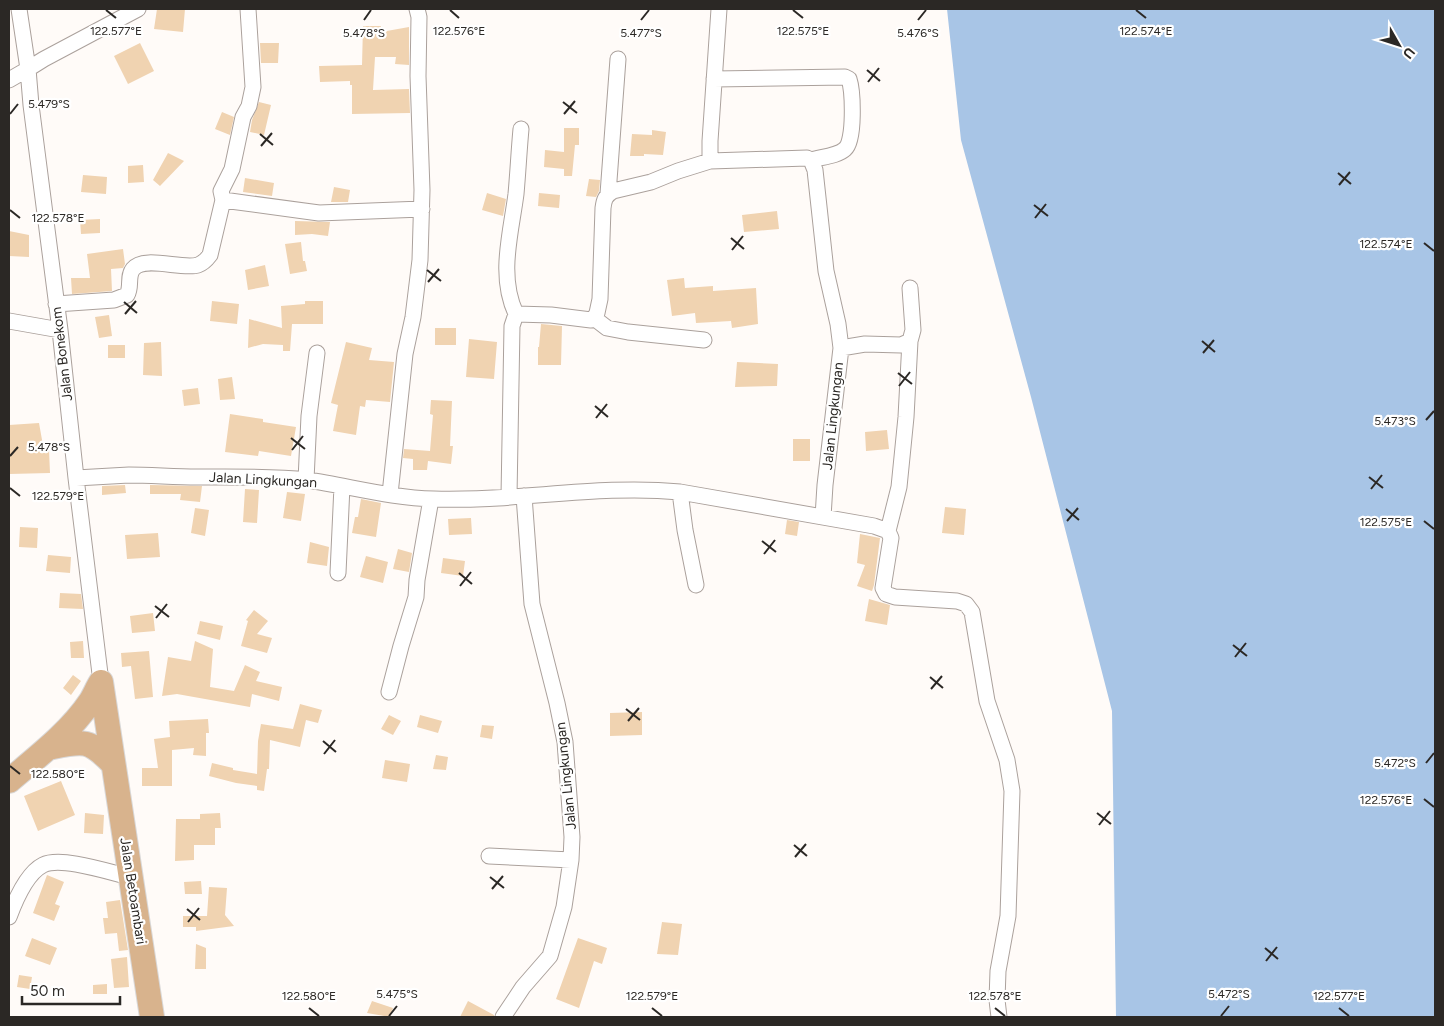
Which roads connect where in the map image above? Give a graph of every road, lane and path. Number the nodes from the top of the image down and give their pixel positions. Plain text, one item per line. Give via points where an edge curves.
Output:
1 (19, 9) edge
2 (138, 9) edge
3 (248, 9) edge
4 (417, 9) edge
5 (719, 9) edge
6 (618, 59) dead end
7 (28, 69) junction
8 (9, 80) edge
9 (714, 80) junction
10 (521, 129) dead end
11 (811, 160) junction
12 (710, 161) junction
13 (608, 194) junction
14 (223, 200) junction
15 (422, 210) junction
16 (910, 288) dead end
17 (56, 304) junction
18 (516, 314) junction
19 (594, 318) junction
20 (9, 321) edge
21 (60, 330) junction
22 (704, 340) dead end
23 (910, 341) junction
24 (841, 348) junction
25 (317, 353) dead end
26 (76, 478) junction
27 (306, 480) junction
28 (342, 486) junction
29 (680, 492) junction
30 (390, 494) junction
31 (509, 496) junction
32 (524, 496) junction
33 (431, 499) junction
34 (824, 517) junction
35 (888, 531) junction
36 (338, 573) dead end
37 (696, 585) dead end
38 (101, 682) junction
39 (390, 692) dead end
40 (48, 748) junction
41 (113, 764) junction
42 (9, 781) edge
43 (489, 856) dead end
44 (572, 860) junction
45 (130, 877) junction
46 (9, 917) edge
47 (152, 1017) edge
48 (503, 1017) edge
49 (1000, 1017) edge

1 - 7 street, Jalan Bonekom
2 - 7 street
3 - 14 street via 253,87 232,169 221,191
4 - 15 street
5 - 9 street
6 - 13 street
7 - 8 street
7 - 17 street, Jalan Bonekom
9 - 11 street via 849,79 852,88 851,140 844,151
9 - 12 street
10 - 18 street via 507,256 510,299
11 - 12 street
11 - 24 street via 815,170 826,271
12 - 13 street
13 - 19 street via 603,208 600,299
14 - 15 street via 319,212
14 - 17 street via 210,255 204,262 197,266 145,263 131,271 127,295 114,300
15 - 30 street via 420,260 405,354
16 - 23 street via 913,330
17 - 21 street, Jalan Bonekom
18 - 19 street
18 - 31 street via 512,326
19 - 22 street via 607,328
20 - 21 street
21 - 26 street, Jalan Bonekom
23 - 24 street, Jalan Lingkungan via 900,345 865,344
23 - 35 street via 900,487
24 - 34 street, Jalan Lingkungan
25 - 27 street via 309,416
26 - 27 street, Jalan Lingkungan via 130,475
26 - 38 street, Jalan Bonekom
27 - 28 street, Jalan Lingkungan
28 - 30 street, Jalan Lingkungan
28 - 36 street
29 - 32 street, Jalan Lingkungan via 628,489
29 - 34 street, Jalan Lingkungan
29 - 37 street via 684,530
30 - 33 street, Jalan Lingkungan
31 - 32 street, Jalan Lingkungan
31 - 33 street, Jalan Lingkungan
32 - 44 street, Jalan Lingkungan via 532,604 565,742
33 - 39 street via 416,597
34 - 35 street, Jalan Lingkungan
35 - 49 street via 891,538 884,588 886,594 957,601 966,604 972,612 986,701 1007,760 1012,791 1011,857 1008,916 998,971
38 - 40 main road via 84,710
38 - 41 main road, Jalan Bonekom
40 - 41 main road via 74,742 86,743
40 - 42 main road
41 - 45 main road, Jalan Betoambari
43 - 44 street
44 - 48 street, Jalan Lingkungan via 564,907 550,956
45 - 46 street via 54,862 42,866 21,890
45 - 47 main road, Jalan Betoambari

